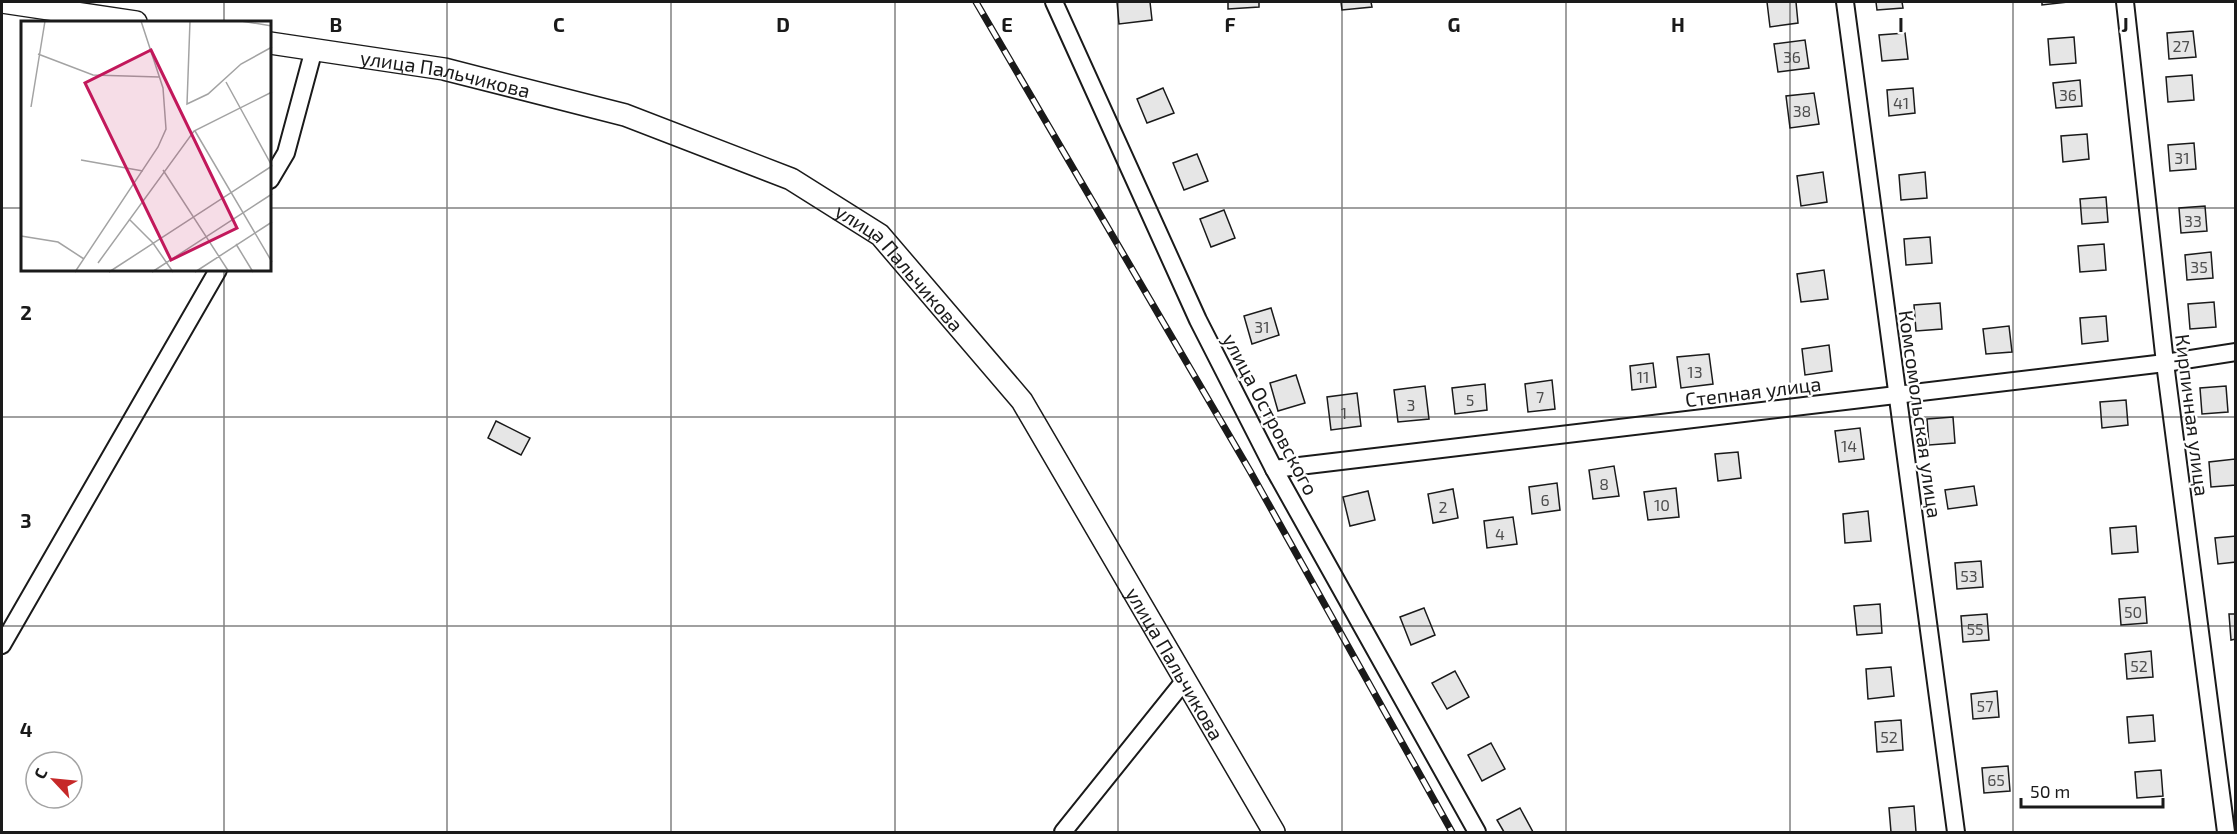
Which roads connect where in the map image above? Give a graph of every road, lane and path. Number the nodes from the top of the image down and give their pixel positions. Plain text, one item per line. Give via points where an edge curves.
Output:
1 (2, 2) edge
2 (1054, 2) edge
3 (1845, 2) edge
4 (2125, 2) edge
5 (129, 21) edge
6 (272, 43) edge
7 (314, 49) junction
8 (272, 177) edge
9 (217, 272) edge
10 (2235, 352) edge
11 (2165, 363) junction
12 (1897, 395) junction
13 (1274, 469) junction
14 (2, 645) edge
15 (1185, 680) junction
16 (1064, 832) edge
17 (1274, 832) edge
18 (1477, 832) edge
19 (1956, 832) edge
20 (2226, 832) edge

1 - 5 street
2 - 13 street, улица Островского via 1198,321
3 - 12 street, Комсомольская улица
4 - 11 street, Кирпичная улица
6 - 7 street, улица Пальчикова
7 - 8 street via 286,153
7 - 15 street, улица Пальчикова via 444,69 625,115 791,179 880,235 1022,401
9 - 14 street
10 - 11 street, Степная улица
11 - 12 street, Степная улица
11 - 20 street, Кирпичная улица
12 - 13 street, Степная улица
12 - 19 street, Комсомольская улица
13 - 18 street, улица Островского
15 - 16 street
15 - 17 street, улица Пальчикова

